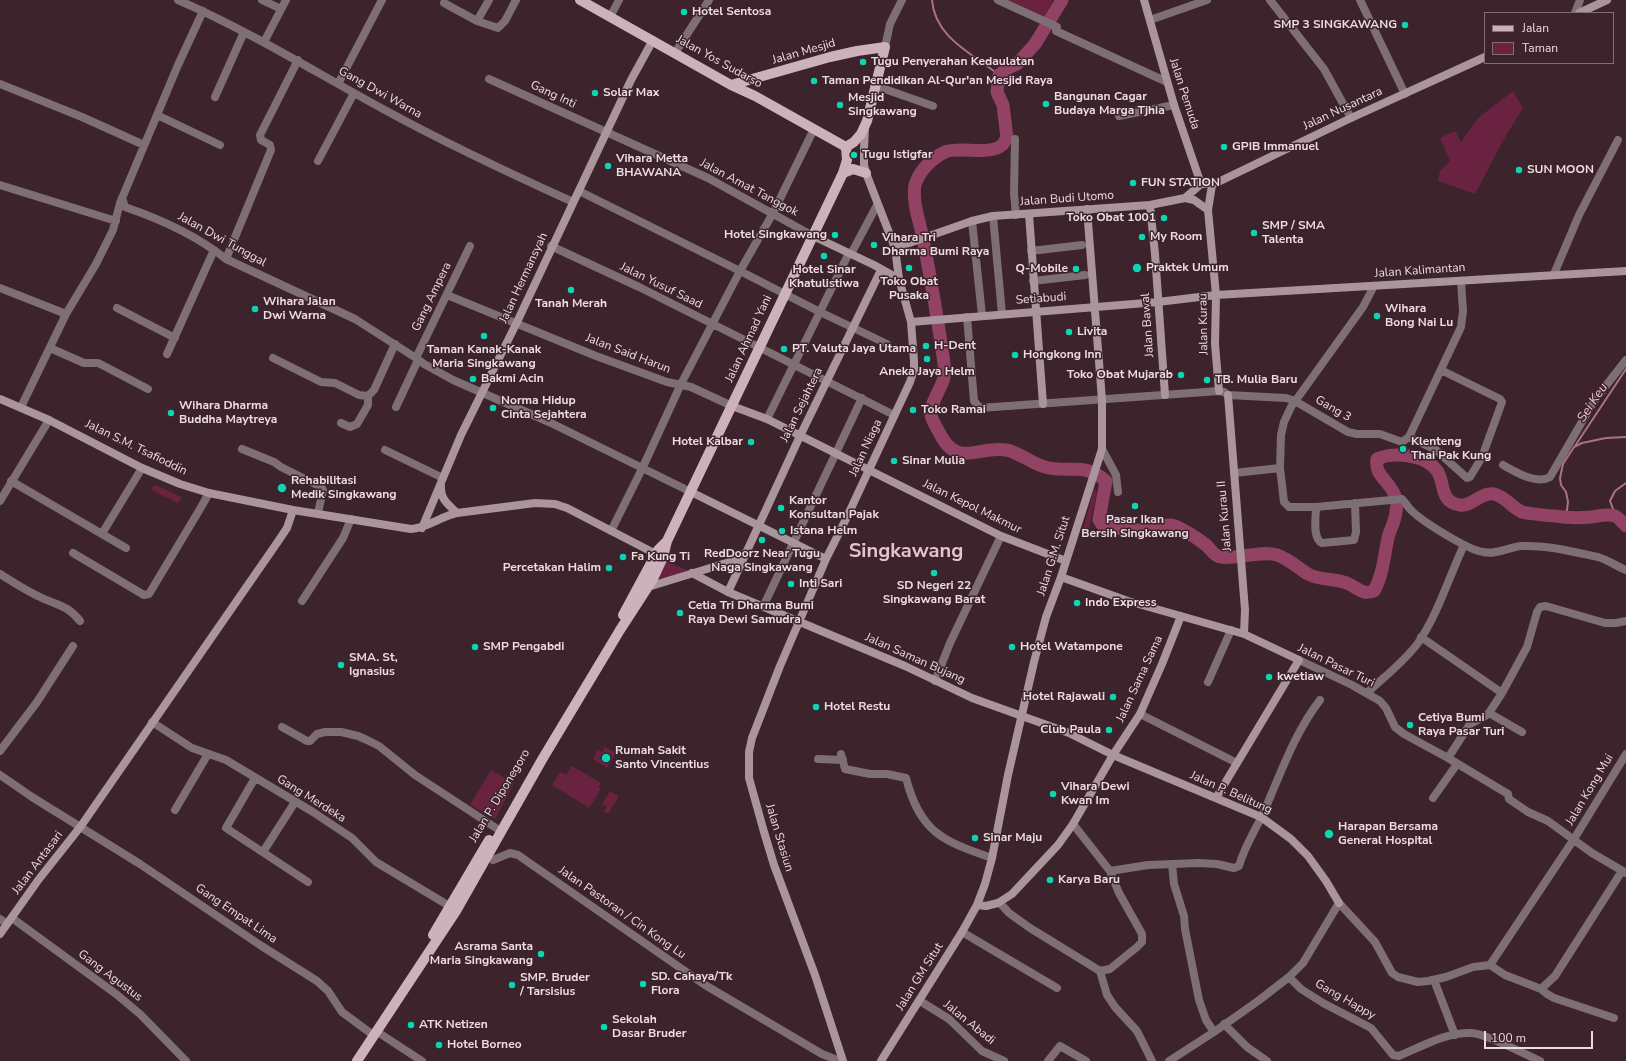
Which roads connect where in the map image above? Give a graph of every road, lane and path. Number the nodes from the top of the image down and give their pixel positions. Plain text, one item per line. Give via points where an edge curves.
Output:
1 (178, 0) edge
2 (262, 0) edge
3 (286, 0) edge
4 (382, 0) edge
5 (489, 0) edge
6 (516, 0) edge
7 (580, 0) edge
8 (619, 0) edge
9 (709, 0) edge
10 (902, 0) edge
11 (998, 0) edge
12 (1144, 0) edge
13 (1207, 0) edge
14 (1270, 0) edge
15 (1360, 0) edge
16 (1580, 0) edge
17 (1607, 0) edge
18 (444, 4) dead end
19 (281, 9) junction
20 (203, 11) junction
21 (1575, 12) edge
22 (1581, 12) edge
23 (610, 17) junction
24 (1150, 20) junction
25 (477, 21) junction
26 (244, 32) junction
27 (653, 40) junction
28 (264, 42) junction
29 (885, 47) junction
30 (675, 53) junction
31 (1484, 57) edge
32 (298, 60) junction
33 (761, 78) junction
34 (489, 79) dead end
35 (1167, 82) junction
36 (0, 84) edge
37 (338, 84) junction
38 (731, 85) junction
39 (876, 86) junction
40 (354, 93) junction
41 (1405, 94) junction
42 (755, 96) junction
43 (215, 97) dead end
44 (1174, 105) junction
45 (933, 106) dead end
46 (158, 115) junction
47 (1119, 116) dead end
48 (1351, 118) junction
49 (865, 126) junction
50 (814, 129) junction
51 (607, 133) junction
52 (1015, 139) dead end
53 (1618, 140) dead end
54 (144, 145) junction
55 (220, 145) dead end
56 (846, 147) junction
57 (318, 161) dead end
58 (843, 173) junction
59 (866, 173) junction
60 (1201, 184) junction
61 (0, 185) edge
62 (1212, 186) junction
63 (579, 191) junction
64 (122, 198) junction
65 (1185, 198) junction
66 (573, 202) junction
67 (877, 205) junction
68 (1150, 205) junction
69 (125, 207) junction
70 (1087, 209) junction
71 (1208, 210) junction
72 (773, 213) junction
73 (1028, 214) junction
74 (1016, 215) junction
75 (993, 216) junction
76 (117, 220) junction
77 (972, 221) junction
78 (813, 236) junction
79 (1082, 245) dead end
80 (470, 246) dead end
81 (552, 246) junction
82 (896, 248) junction
83 (214, 250) junction
84 (1031, 251) junction
85 (850, 253) junction
86 (226, 259) junction
87 (881, 270) junction
88 (740, 271) junction
89 (1626, 271) edge
90 (1554, 274) junction
91 (1085, 275) dead end
92 (899, 279) junction
93 (1033, 281) junction
94 (1461, 281) junction
95 (1374, 286) junction
96 (0, 288) edge
97 (785, 294) junction
98 (446, 295) junction
99 (1216, 295) junction
100 (1158, 302) junction
101 (1095, 307) junction
102 (117, 308) dead end
103 (1036, 311) junction
104 (820, 312) junction
105 (66, 314) junction
106 (1002, 314) junction
107 (982, 315) junction
108 (967, 317) junction
109 (516, 322) junction
110 (911, 322) junction
111 (711, 324) junction
112 (853, 328) junction
113 (175, 338) junction
114 (395, 344) junction
115 (887, 344) dead end
116 (50, 348) junction
117 (759, 348) junction
118 (167, 354) dead end
119 (273, 358) dead end
120 (417, 359) junction
121 (1626, 360) edge
122 (794, 364) junction
123 (1441, 370) junction
124 (827, 381) junction
125 (680, 384) junction
126 (148, 389) dead end
127 (1219, 391) junction
128 (482, 394) junction
129 (1165, 395) junction
130 (1228, 395) junction
131 (368, 396) junction
132 (862, 398) junction
133 (0, 399) edge
134 (1102, 400) junction
135 (1295, 401) junction
136 (1043, 404) junction
137 (732, 406) junction
138 (21, 407) junction
139 (396, 407) dead end
140 (894, 415) junction
141 (49, 420) junction
142 (767, 420) junction
143 (341, 423) dead end
144 (800, 436) junction
145 (1409, 437) junction
146 (242, 449) dead end
147 (1102, 449) junction
148 (385, 450) dead end
149 (836, 453) junction
150 (1503, 465) dead end
151 (142, 468) junction
152 (1280, 468) junction
153 (642, 469) junction
154 (869, 469) junction
155 (1234, 473) junction
156 (442, 479) junction
157 (11, 481) junction
158 (691, 492) junction
159 (1118, 492) dead end
160 (209, 493) junction
161 (0, 501) edge
162 (1355, 503) junction
163 (1316, 507) junction
164 (293, 510) junction
165 (318, 513) junction
166 (457, 513) junction
167 (350, 519) junction
168 (758, 526) junction
169 (422, 528) junction
170 (611, 531) junction
171 (103, 532) dead end
172 (1001, 536) junction
173 (667, 541) junction
174 (794, 543) junction
175 (1464, 545) junction
176 (126, 548) dead end
177 (746, 552) junction
178 (73, 553) dead end
179 (656, 554) junction
180 (826, 559) junction
181 (1066, 561) junction
182 (1626, 570) edge
183 (692, 573) junction
184 (0, 574) edge
185 (1061, 577) junction
186 (648, 587) junction
187 (728, 592) junction
188 (302, 601) dead end
189 (763, 607) junction
190 (1181, 616) junction
191 (80, 621) dead end
192 (1626, 621) edge
193 (800, 623) junction
194 (1231, 630) junction
195 (1244, 634) junction
196 (1421, 637) junction
197 (73, 646) dead end
198 (1299, 660) junction
199 (935, 681) junction
200 (1208, 682) dead end
201 (1367, 693) junction
202 (1502, 693) junction
203 (1320, 700) dead end
204 (1489, 713) junction
205 (1140, 714) junction
206 (1021, 717) junction
207 (152, 722) junction
208 (282, 727) dead end
209 (1522, 732) dead end
210 (0, 751) edge
211 (208, 754) junction
212 (1626, 754) edge
213 (1113, 755) junction
214 (1448, 758) junction
215 (818, 759) dead end
216 (1237, 763) junction
217 (1457, 764) junction
218 (0, 775) edge
219 (255, 778) junction
220 (1216, 798) junction
221 (1433, 798) dead end
222 (295, 802) junction
223 (175, 810) dead end
224 (1261, 817) junction
225 (1073, 824) junction
226 (81, 826) junction
227 (496, 828) junction
228 (1574, 840) junction
229 (263, 852) junction
230 (992, 858) junction
231 (493, 860) dead end
232 (1172, 864) junction
233 (1110, 871) junction
234 (1624, 872) edge
235 (308, 882) dead end
236 (464, 891) junction
237 (1000, 903) junction
238 (1339, 903) junction
239 (977, 905) junction
240 (451, 907) junction
241 (6, 920) edge
242 (962, 932) junction
243 (0, 934) edge
244 (1490, 965) junction
245 (1100, 971) junction
246 (1289, 977) junction
247 (1434, 980) junction
248 (1057, 988) dead end
249 (1541, 989) junction
250 (920, 1001) junction
251 (1614, 1018) dead end
252 (1224, 1024) junction
253 (1212, 1029) junction
254 (373, 1032) junction
255 (1455, 1035) junction
256 (1396, 1059) edge
257 (186, 1061) edge
258 (349, 1061) edge
259 (357, 1061) edge
260 (422, 1061) edge
261 (841, 1061) edge
262 (881, 1061) edge
263 (1004, 1061) edge
264 (1048, 1061) edge
265 (1086, 1061) edge
266 (1152, 1061) edge
267 (1170, 1061) edge
268 (1267, 1061) edge
269 (1540, 1061) edge

1 - 20 street, Gang Dwi Warna
2 - 19 street
3 - 19 street
4 - 37 street
5 - 25 street
6 - 25 street via 505,21 498,28
7 - 23 main road, Jalan Yos Sudarso
8 - 23 street
9 - 30 street
10 - 29 street via 890,24
11 - 35 street via 1046,21 1057,27 1056,31
12 - 24 street, Jalan Pemuda
13 - 24 street
14 - 48 street via 1324,69
15 - 41 street
16 - 21 street
17 - 22 street
18 - 25 street
19 - 28 street
20 - 26 street, Gang Dwi Warna
20 - 46 street
23 - 27 main road, Jalan Yos Sudarso
24 - 35 street, Jalan Pemuda
26 - 28 street, Gang Dwi Warna
26 - 43 street
27 - 30 main road, Jalan Yos Sudarso
27 - 51 street, Jalan Hermansyah
28 - 32 street, Gang Dwi Warna
29 - 33 main road, Jalan Mesjid via 830,57
29 - 39 main road
30 - 38 main road, Jalan Yos Sudarso
31 - 41 street, Jalan Nusantara
32 - 37 street, Gang Dwi Warna
32 - 86 street via 260,135 261,140 270,145 271,150
33 - 38 main road, Jalan Mesjid
33 - 42 main road
34 - 51 street, Gang Inti
35 - 44 street, Jalan Pemuda
36 - 54 street
37 - 40 street, Gang Dwi Warna
38 - 42 main road, Jalan Yos Sudarso
39 - 45 street
39 - 49 main road
40 - 57 street
40 - 66 street, Gang Dwi Warna via 456,147
41 - 48 street, Jalan Nusantara
42 - 50 main road, Jalan Yos Sudarso
44 - 47 street
44 - 60 street, Jalan Pemuda
46 - 54 street
46 - 55 street
48 - 62 street, Jalan Nusantara
49 - 56 main road via 854,142
49 - 59 street
50 - 56 main road, Jalan Yos Sudarso
50 - 72 street
51 - 63 street, Jalan Hermansyah
51 - 72 street, Jalan Amat Tanggok via 708,178
52 - 74 street
53 - 90 street via 1579,215
54 - 64 street
56 - 58 main road, Jalan Ahmad Yani
58 - 59 main road via 853,169
58 - 78 main road, Jalan Ahmad Yani
59 - 67 street
60 - 62 street
60 - 65 street, Jalan Budi Utomo
61 - 76 street
62 - 71 street, Jalan Kurau
63 - 66 street, Jalan Hermansyah
63 - 88 street
64 - 69 street
64 - 76 street
65 - 68 street, Jalan Budi Utomo
65 - 71 street via 1194,200
66 - 81 street, Jalan Hermansyah
67 - 82 street
67 - 85 street
68 - 70 street, Jalan Budi Utomo
68 - 100 street, Jalan Bawal
69 - 76 street
69 - 83 street, Jalan Dwi Tunggal via 149,215
70 - 73 street, Jalan Budi Utomo
70 - 101 street, Jalan G.M. Situt
71 - 99 street, Jalan Kurau
72 - 78 street, Jalan Amat Tanggok
72 - 88 street
73 - 74 street, Jalan Budi Utomo
73 - 84 street
74 - 75 street, Jalan Budi Utomo
75 - 77 street, Jalan Budi Utomo
75 - 106 street
76 - 105 street via 102,252
77 - 82 street, Jalan Budi Utomo
77 - 107 street
78 - 85 street
78 - 97 main road, Jalan Ahmad Yani
79 - 84 street
80 - 98 street, Gang Ampera
81 - 109 street, Jalan Hermansyah
81 - 111 street, Jalan Yusuf Saad
82 - 92 street
83 - 86 street, Jalan Dwi Tunggal
83 - 113 street
84 - 93 street
85 - 87 street
85 - 104 street
86 - 114 street, Jalan Dwi Tunggal via 354,319
87 - 92 street
87 - 112 street, Jalan Sejahtera
88 - 97 street
88 - 111 street
89 - 90 street, Jalan Kalimantan
90 - 94 street, Jalan Kalimantan
91 - 93 street
92 - 110 street
93 - 103 street
94 - 95 street, Jalan Kalimantan
94 - 123 street via 1461,327
95 - 99 street, Jalan Kalimantan
95 - 135 street via 1362,308
96 - 105 street
97 - 104 street
97 - 117 main road, Jalan Ahmad Yani
98 - 109 street, Jalan Said Harun
98 - 120 street, Gang Ampera
99 - 100 street, Setiabudi
99 - 127 street, Jalan Kurau via 1215,344
100 - 101 street, Setiabudi
100 - 129 street, Jalan Bawal
101 - 103 street, Setiabudi
101 - 134 street, Jalan G.M. Situt
102 - 113 street
103 - 106 street, Setiabudi
103 - 136 street
104 - 112 street
104 - 122 street
105 - 116 street
106 - 107 street, Setiabudi
107 - 108 street, Setiabudi
108 - 110 street, Setiabudi
108 - 136 street, Gang 3 via 975,404 984,408
109 - 125 street, Jalan Said Harun via 596,356 667,382
109 - 128 street, Jalan Hermansyah
110 - 140 street, Jalan Niaga via 914,370
111 - 117 street, Jalan Yusuf Saad
111 - 125 street
112 - 115 street
112 - 124 street, Jalan Sejahtera
113 - 118 street
114 - 120 street, Jalan Dwi Tunggal
114 - 131 street via 374,390
116 - 126 street via 84,363 98,363
116 - 138 street
117 - 122 street, Jalan Yusuf Saad
117 - 137 main road, Jalan Ahmad Yani
119 - 131 street via 321,382 335,383 359,395
120 - 128 street, Jalan Dwi Tunggal
120 - 139 street, Gang Ampera
121 - 150 street via 1594,401 1550,477 1536,479
122 - 124 street, Jalan Yusuf Saad
122 - 142 street
123 - 145 street
123 - 145 street via 1502,402 1482,457 1467,478 1436,450
124 - 132 street, Jalan Yusuf Saad
124 - 144 street, Jalan Sejahtera
125 - 137 street, Jalan Said Harun
125 - 153 street
127 - 129 street, Gang 3
127 - 130 street, Gang 3
128 - 153 street, Jalan Dwi Tunggal via 548,422
128 - 156 street, Jalan Hermansyah
129 - 134 street, Gang 3
130 - 135 street, Gang 3 via 1279,397
130 - 155 street, Jalan Kurau II
131 - 143 street via 368,405 357,424 350,427
132 - 140 street, Jalan Yusuf Saad
132 - 149 street
133 - 138 street, Jalan S.M. Tsafioddin
134 - 136 street, Gang 3
134 - 147 street, Jalan G.M. Situt
135 - 145 street, Gang 3 via 1348,432 1380,434 1402,442
135 - 152 street via 1284,422
137 - 142 street, Jalan Kepol Makmur
137 - 158 main road, Jalan Ahmad Yani
138 - 141 street, Jalan S.M. Tsafioddin
140 - 154 street, Jalan Niaga
141 - 151 street, Jalan S.M. Tsafioddin
141 - 157 street
142 - 144 street, Jalan Kepol Makmur
144 - 149 street, Jalan Kepol Makmur
144 - 168 street, Jalan Sejahtera
146 - 165 street via 274,462 321,487 323,490
147 - 159 street via 1116,475
147 - 181 street, Jalan G.M. Situt
148 - 156 street
149 - 154 street, Jalan Kepol Makmur
149 - 174 street
151 - 160 street, Jalan S.M. Tsafioddin
151 - 171 street
152 - 155 street
152 - 163 street via 1286,506
153 - 158 street, Jalan Dwi Tunggal
153 - 170 street
154 - 172 street, Jalan Kepol Makmur
154 - 180 street, Jalan Niaga
155 - 195 street, Jalan Kurau II via 1245,610
156 - 166 street via 442,497
156 - 169 street, Jalan Hermansyah
157 - 161 street
157 - 176 street
158 - 168 street
158 - 173 main road, Jalan Ahmad Yani
160 - 164 street, Jalan S.M. Tsafioddin
160 - 178 street via 149,594 144,595
162 - 163 street
162 - 163 street via 1354,540 1319,542
162 - 175 street via 1400,499 1421,519
164 - 165 street, Jalan S.M. Tsafioddin
164 - 207 street, Jalan Antasari via 287,528
165 - 167 street, Jalan S.M. Tsafioddin
166 - 169 street, Jalan S.M. Tsafioddin
166 - 170 street, Jalan S.M. Tsafioddin via 550,503 567,508
167 - 169 street, Jalan S.M. Tsafioddin via 402,529
167 - 188 street via 343,538
168 - 174 street
168 - 177 street, Jalan Sejahtera
170 - 179 street, Jalan S.M. Tsafioddin
172 - 181 street, Jalan Kepol Makmur
172 - 199 street via 950,643
173 - 179 main road, Jalan P. Diponegoro
173 - 186 main road, Jalan P. Diponegoro via 663,557
174 - 180 street
174 - 189 street
175 - 182 street via 1486,553 1521,546 1567,551 1604,559
175 - 196 street via 1438,606
177 - 183 street via 736,560
177 - 187 street, Jalan Sejahtera
179 - 227 main road, Jalan P. Diponegoro via 623,615
180 - 193 street, Jalan Niaga
181 - 185 street, Jalan G.M. Situt
183 - 186 street
183 - 187 street, Jalan Saman Bujang
184 - 191 street via 40,597 70,610
185 - 190 street, Jalan Pasar Turi
185 - 206 street, Jalan G.M. Situt via 1046,617
186 - 236 main road, Jalan P. Diponegoro
187 - 189 street, Jalan Saman Bujang
189 - 193 street, Jalan Saman Bujang
190 - 194 street, Jalan Pasar Turi
190 - 205 street, Jalan Sama Sama
192 - 202 street via 1605,623 1546,606 1540,607 1527,647
193 - 199 street, Jalan Saman Bujang
193 - 261 street, Jalan Stasiun via 752,738 749,778 774,864 815,975
194 - 195 street, Jalan Pasar Turi
194 - 200 street
195 - 198 street, Jalan Pasar Turi
196 - 201 street via 1410,652
196 - 202 street
197 - 210 street via 37,702
198 - 201 street, Jalan Pasar Turi
198 - 216 street
199 - 206 street, Jalan Saman Bujang
201 - 214 street, Jalan Pasar Turi via 1386,708 1395,727
202 - 204 street
203 - 224 street via 1295,739
204 - 209 street
204 - 214 street via 1471,722
205 - 213 street, Jalan Sama Sama
205 - 216 street
206 - 213 street, Jalan P. Belitung via 1069,733
206 - 230 street, Jalan G.M. Situt
207 - 211 street, Gang Merdeka via 192,748
207 - 226 street, Jalan Antasari
208 - 227 street via 307,741 320,732 341,732 372,742 415,775
211 - 219 street, Gang Merdeka via 226,760
211 - 223 street
212 - 228 street, Jalan Kong Mui
213 - 220 street, Jalan P. Belitung
213 - 225 street, Jalan Sama Sama
214 - 217 street, Jalan Pasar Turi
215 - 230 street via 842,757 845,769 906,778 914,805 926,824 943,838
216 - 220 street
217 - 221 street
217 - 228 street, Jalan Pasar Turi via 1508,794 1509,799 1548,821
218 - 226 street, Gang Empat Lima
219 - 222 street, Gang Merdeka
219 - 229 street via 226,826 227,830
220 - 224 street, Jalan P. Belitung
222 - 229 street
222 - 240 street, Gang Merdeka via 352,838 381,865
224 - 232 street via 1239,866 1234,868 1217,864
224 - 238 street, Jalan P. Belitung via 1291,839 1308,856
225 - 233 street
225 - 237 street, Jalan Sama Sama via 1030,876
226 - 241 street, Jalan Antasari
226 - 254 street, Gang Empat Lima via 317,981 328,991 342,1012
227 - 236 main road, Jalan P. Diponegoro
228 - 234 street, Jalan Pasar Turi
228 - 244 street, Jalan Kong Mui
229 - 235 street
230 - 239 street, Jalan G.M. Situt
231 - 261 street, Jalan Pastoran / Cin Kong Lu via 510,853 518,855 705,985 822,1054
232 - 233 street
232 - 253 street via 1174,884 1184,916 1193,976 1199,1000
233 - 245 street via 1142,934 1142,942 1110,969
234 - 249 street via 1555,976
236 - 240 main road, Jalan P. Diponegoro
236 - 254 main road, Jalan P. Diponegoro via 426,959
237 - 239 street
237 - 245 street via 1030,928
238 - 246 street via 1303,963
238 - 247 street via 1375,942 1392,973 1418,982
239 - 242 street, Jalan GM Situt
240 - 254 main road, Jalan P. Diponegoro
241 - 243 street, Jalan Antasari
241 - 257 street, Gang Agustus via 116,994 140,1014
242 - 248 street
242 - 250 street, Jalan GM Situt
244 - 247 street via 1473,967
244 - 249 street via 1505,975
245 - 266 street via 1107,995 1137,1031
246 - 252 street
246 - 256 street, Gang Happy via 1338,1012 1371,1028
247 - 255 street
249 - 251 street via 1554,998
250 - 262 street, Jalan GM Situt
250 - 263 street, Jalan Abadi via 949,1019 982,1051
252 - 253 street
252 - 268 street via 1247,1047
253 - 267 street
254 - 258 main road, Jalan P. Diponegoro
254 - 259 main road, Jalan P. Diponegoro
254 - 260 street, Gang Empat Lima
255 - 256 street, Gang Happy via 1434,1040
255 - 269 street, Gang Happy via 1479,1034
264 - 265 street via 1060,1046

